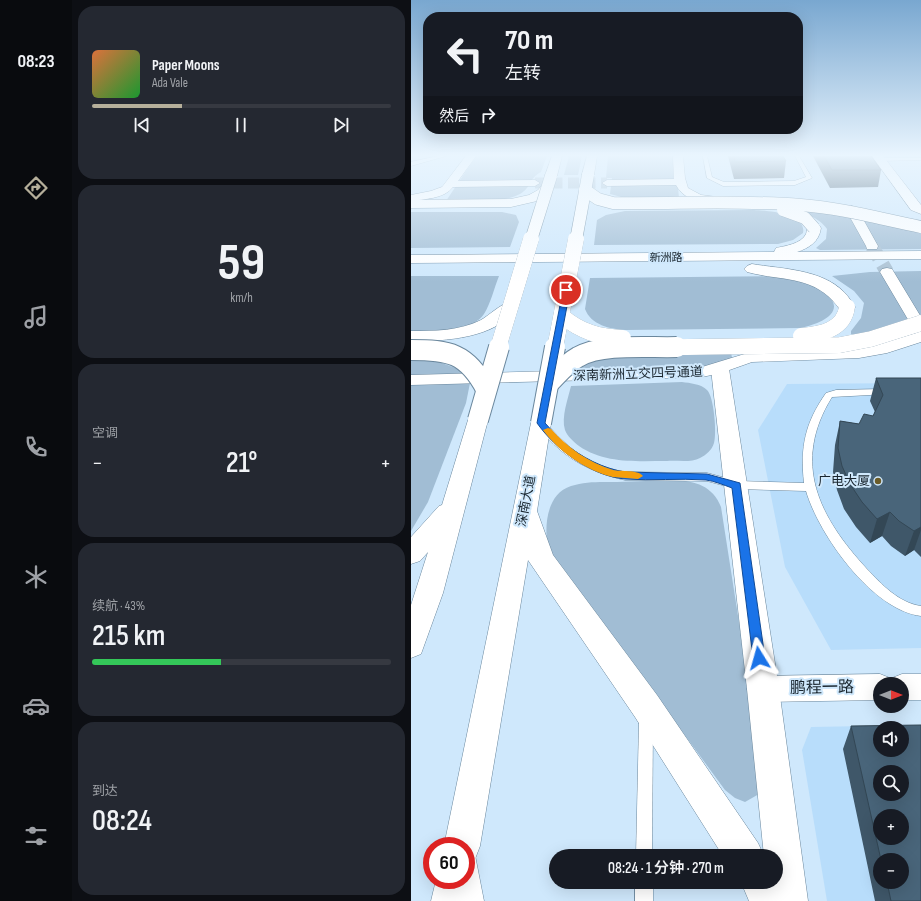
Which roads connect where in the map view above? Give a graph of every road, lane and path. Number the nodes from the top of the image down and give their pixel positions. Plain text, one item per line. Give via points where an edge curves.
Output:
1 (533, 198) tunnel mouth
2 (544, 198) edge
3 (583, 198) edge
4 (597, 198) tunnel mouth
5 (700, 198) edge
6 (910, 198) edge
7 (914, 198) edge
8 (411, 204) edge
9 (921, 206) edge
10 (411, 210) edge
11 (852, 210) junction
12 (921, 210) edge
13 (921, 224) edge
14 (535, 227) junction
15 (578, 227) junction
16 (921, 227) edge
17 (873, 246) tunnel mouth
18 (921, 256) edge
19 (411, 259) edge
20 (750, 263) junction
21 (921, 267) edge
22 (411, 270) edge
23 (887, 272) tunnel mouth
24 (510, 307) junction
25 (562, 316) junction
26 (921, 323) edge
27 (921, 330) edge
28 (411, 336) edge
29 (921, 337) edge
30 (411, 350) edge
31 (720, 369) junction
32 (411, 380) edge
33 (549, 382) junction
34 (486, 388) junction
35 (898, 392) edge
36 (541, 423) junction
37 (737, 485) junction
38 (809, 487) junction
39 (452, 507) junction
40 (524, 511) junction
41 (411, 554) edge
42 (921, 611) edge
43 (411, 645) edge
44 (873, 687) edge
45 (909, 687) edge
46 (921, 687) edge
47 (763, 689) junction
48 (646, 706) junction
49 (465, 837) edge
50 (645, 849) edge
51 (740, 849) edge
52 (453, 889) edge
53 (473, 889) edge
54 (644, 889) edge
55 (764, 889) edge
56 (451, 901) edge
57 (475, 901) edge
58 (644, 901) edge
59 (770, 901) edge
60 (789, 901) edge

1 - 8 main road via 511,203
2 - 14 main road, bridge
3 - 15 main road, 深南大道, bridge
4 - 16 main road, bridge via 613,203 803,205
5 - 11 street via 799,201
6 - 12 main road
7 - 9 main road
10 - 14 main road via 511,210 531,217
11 - 13 street
11 - 17 street
14 - 24 main road, bridge
15 - 20 main road, bridge via 598,215 634,209 763,208 796,213 814,228 811,239 802,245
15 - 25 main road, 深南大道, bridge
18 - 20 main road, 新洲路
19 - 20 main road, 新洲路
20 - 21 main road, 新洲路
20 - 22 main road, 新洲路
20 - 25 main road, bridge via 815,281 836,292 847,306 847,315 842,323 833,329 797,337 602,337 587,333
23 - 27 street
24 - 28 main road via 495,319 470,332
24 - 34 main road, bridge
25 - 33 main road, 深南大道, bridge
26 - 33 main road, bridge via 882,338 846,344 595,350 577,356
29 - 31 street, 深南新洲立交四号通道 via 859,353 751,357
30 - 34 main road, bridge via 445,352 463,358 476,370
31 - 32 street, 深南新洲立交四号通道 via 689,374
31 - 37 main road
33 - 36 main road, 深南大道, bridge
34 - 39 main road, bridge
35 - 38 lane via 829,395 810,431 807,460
36 - 37 lane via 560,445 575,456 613,474 707,477
36 - 40 main road, 深南大道
37 - 38 lane
37 - 47 main road
38 - 42 lane via 820,515 842,550 876,588 908,609
39 - 41 main road
39 - 43 main road via 429,593
40 - 48 main road via 541,559
40 - 49 main road, 深南大道
44 - 47 street, 鹏程一路
45 - 46 street
47 - 60 main road
48 - 50 lane
48 - 51 main road
52 - 56 main road
53 - 57 lane
54 - 58 lane
55 - 59 main road

